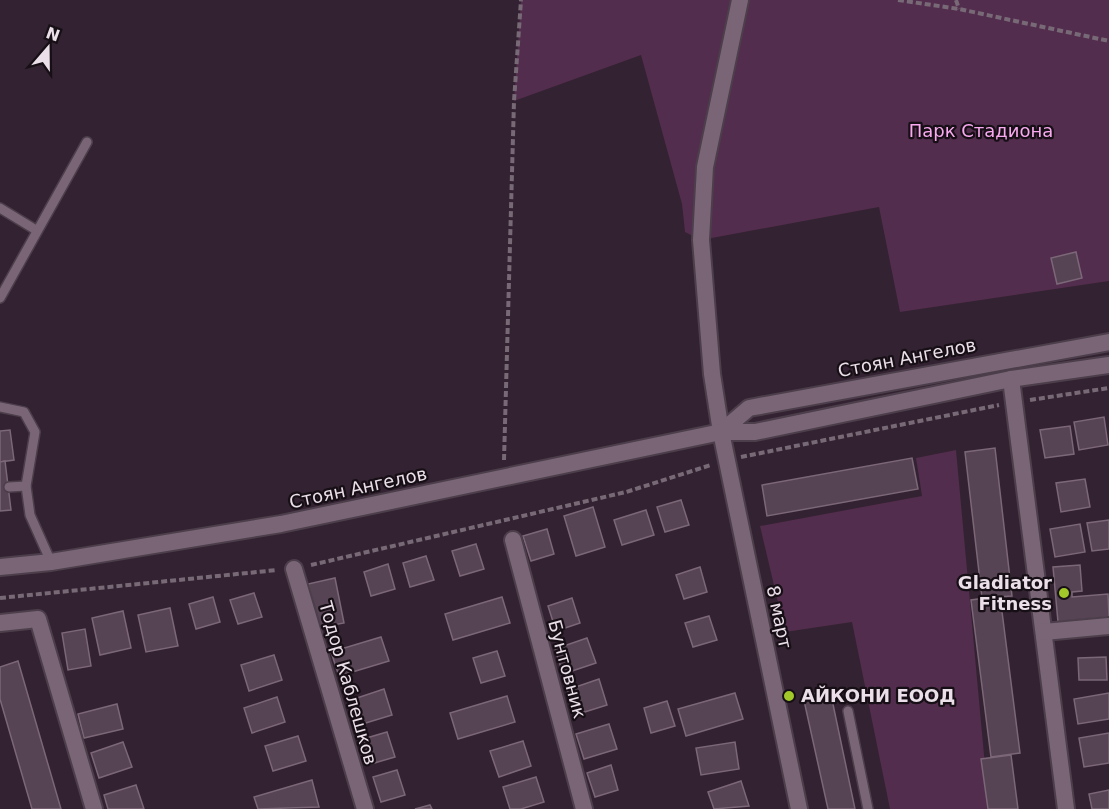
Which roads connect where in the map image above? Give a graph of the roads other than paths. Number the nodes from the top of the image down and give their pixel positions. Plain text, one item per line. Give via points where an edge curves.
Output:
1 (740, 0) edge
2 (87, 142) dead end
3 (0, 208) edge
4 (36, 230) junction
5 (0, 298) edge
6 (1109, 342) edge
7 (1109, 365) edge
8 (1011, 379) junction
9 (0, 407) edge
10 (721, 432) junction
11 (26, 486) junction
12 (9, 487) dead end
13 (513, 540) dead end
14 (51, 562) junction
15 (0, 567) edge
16 (294, 569) road end
17 (0, 623) edge
18 (1109, 626) edge
19 (1044, 632) junction
20 (848, 711) dead end
21 (94, 809) edge
22 (365, 809) edge
23 (584, 809) edge
24 (799, 809) edge
25 (868, 809) edge
26 (1066, 809) edge

1 - 10 street, 8 март via 705,167 701,240
2 - 4 lane
3 - 4 lane
4 - 5 lane
6 - 10 street, Стоян Ангелов via 749,408
7 - 8 street, Стоян Ангелов
8 - 10 street, Стоян Ангелов via 754,432
8 - 19 street
9 - 11 lane via 24,412 35,432
10 - 14 street, Стоян Ангелов via 281,524
10 - 24 street, 8 март
11 - 12 lane
11 - 14 lane via 30,515
13 - 23 street, Бунтовник
14 - 15 street, Стоян Ангелов
16 - 22 street, Тодор Каблешков
17 - 21 street via 38,619
18 - 19 street
19 - 26 street
20 - 25 lane

